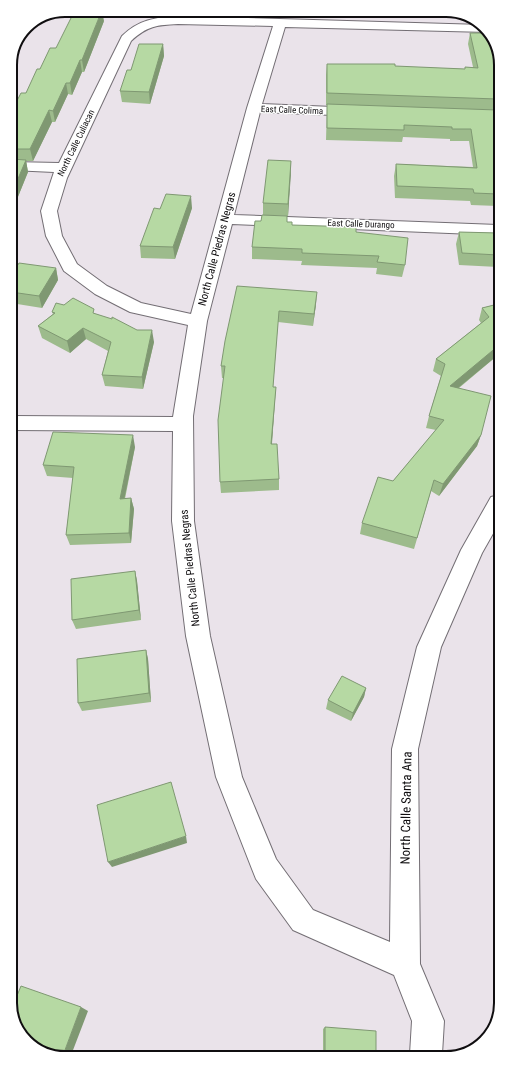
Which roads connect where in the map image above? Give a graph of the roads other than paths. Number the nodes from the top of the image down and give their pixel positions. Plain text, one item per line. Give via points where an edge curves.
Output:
1 (280, 23) junction
2 (477, 29) edge
3 (254, 108) junction
4 (372, 112) edge
5 (17, 166) edge
6 (63, 168) junction
7 (225, 219) junction
8 (494, 230) edge
9 (198, 321) junction
10 (17, 423) edge
11 (183, 424) junction
12 (494, 512) edge
13 (405, 964) junction
14 (426, 1051) edge

1 - 2 street
1 - 3 street, North Calle Piedras Negras
1 - 6 street, North Calle Culiacan via 178,20 152,22 137,28 126,39
3 - 4 street, East Calle Colima
3 - 7 street, North Calle Piedras Negras
5 - 6 street
6 - 9 street, North Calle Culiacan via 49,211 54,236 70,267 101,290 136,308
7 - 8 street, East Calle Durango
7 - 9 street, North Calle Piedras Negras
9 - 11 street, North Calle Piedras Negras
10 - 11 street
11 - 13 street, North Calle Piedras Negras via 183,521 198,636 229,777 266,869 303,920
12 - 13 street, North Calle Santa Ana via 472,550 429,647 405,749
13 - 14 street, North Calle Santa Ana via 428,1021

